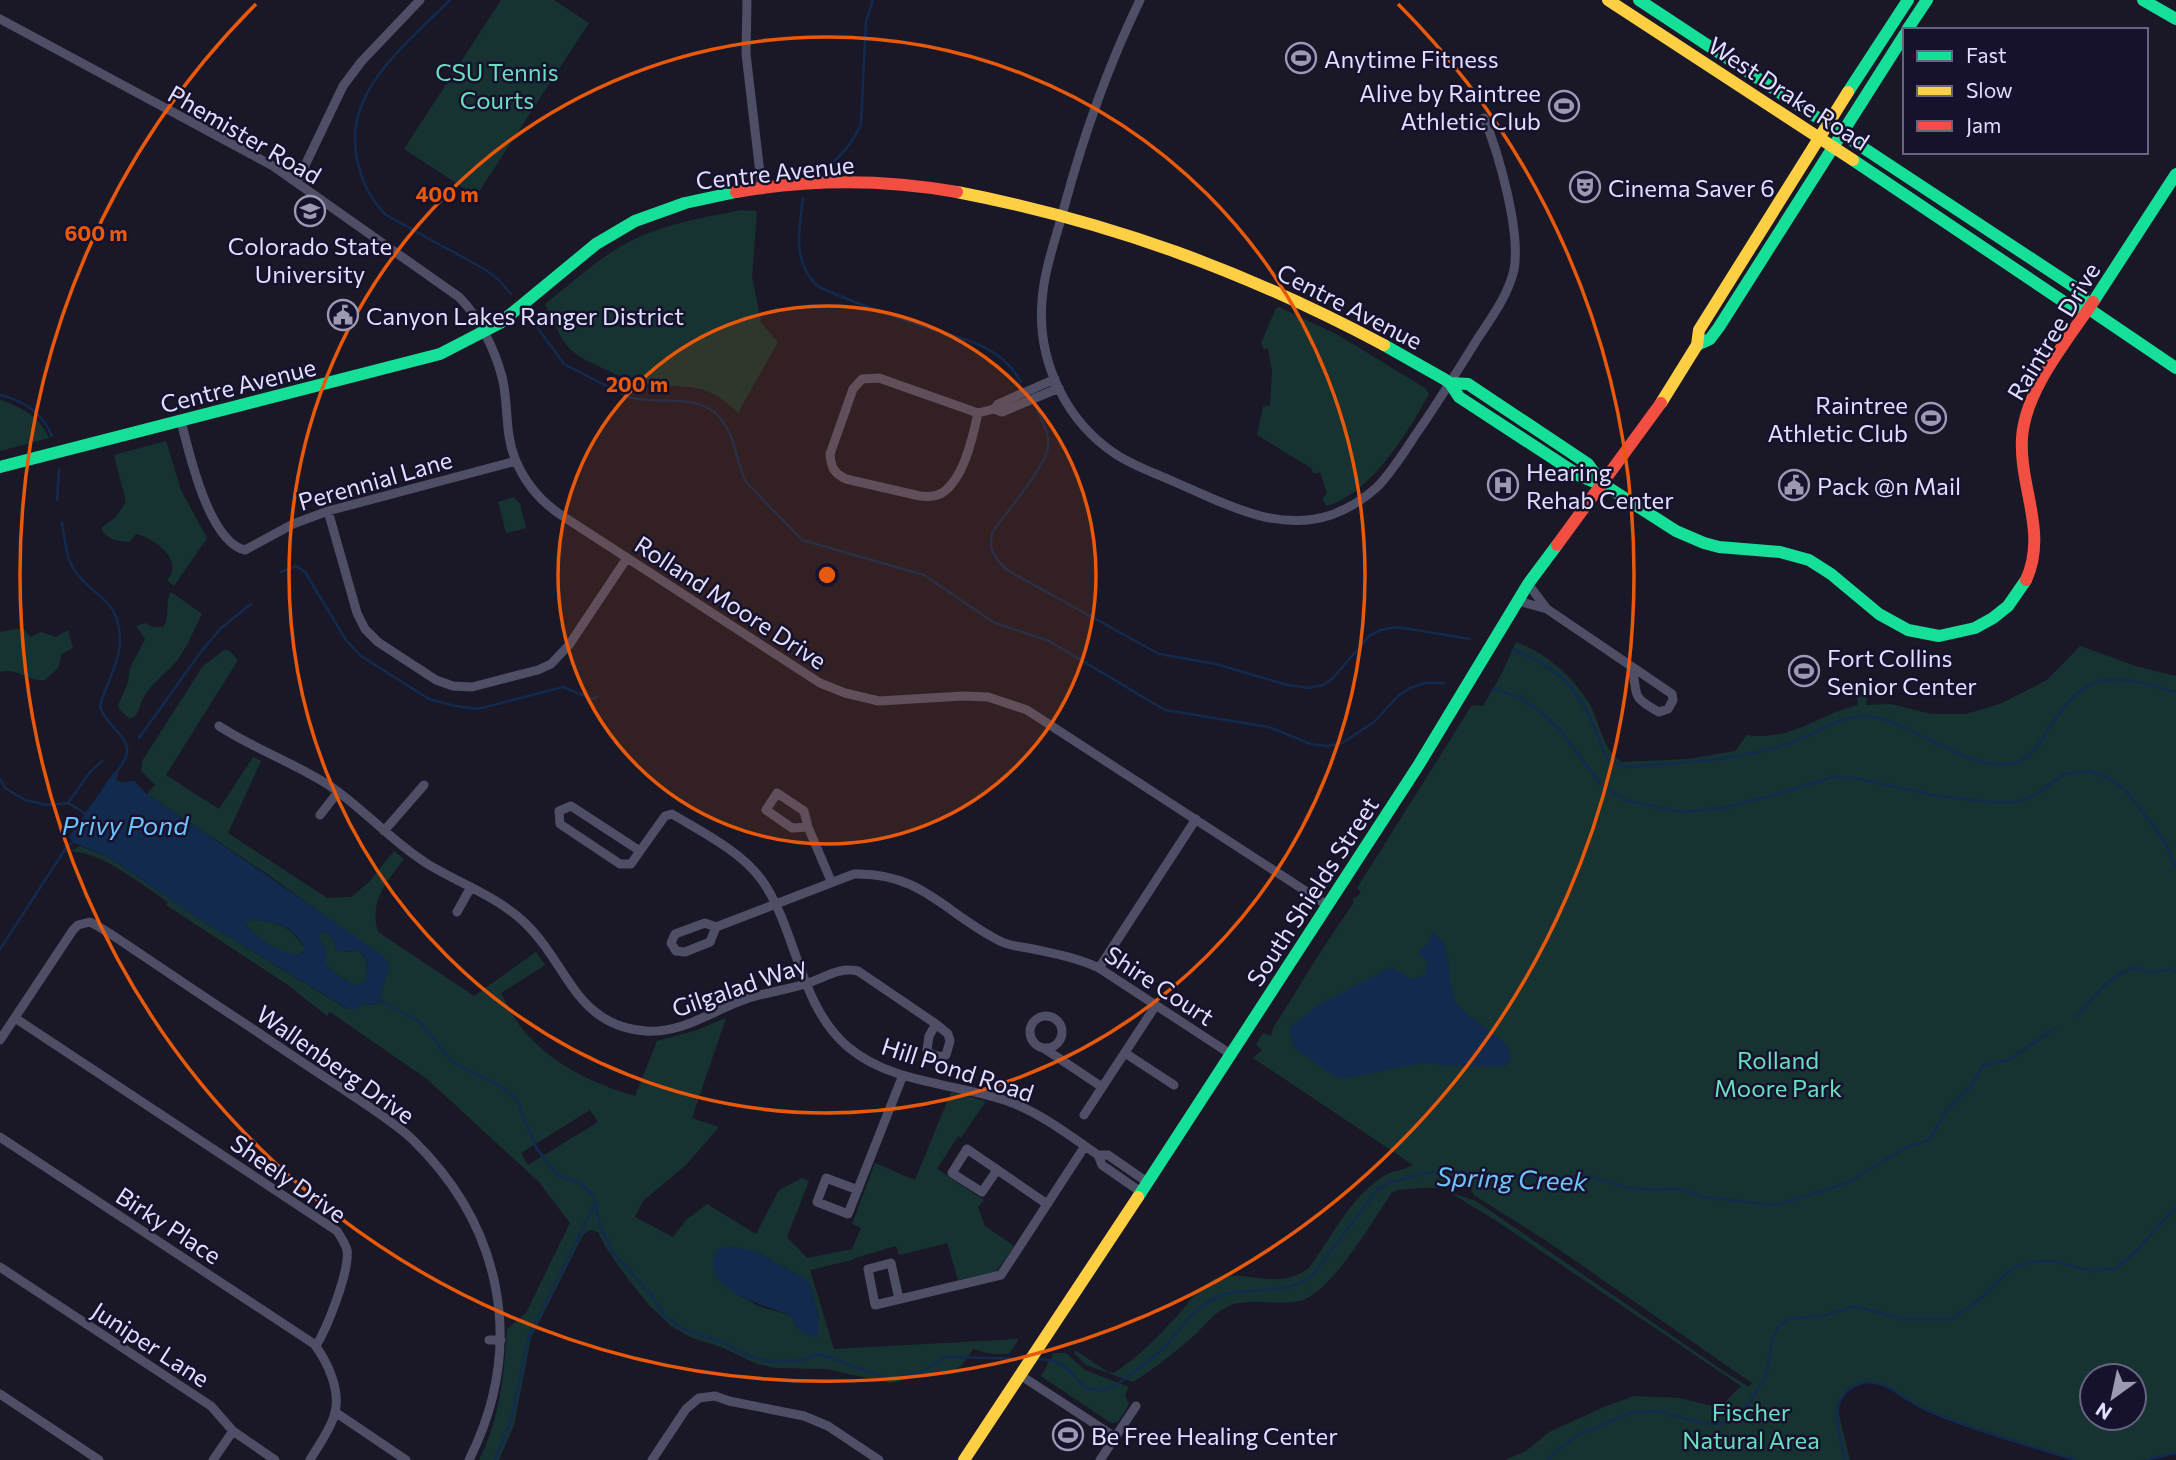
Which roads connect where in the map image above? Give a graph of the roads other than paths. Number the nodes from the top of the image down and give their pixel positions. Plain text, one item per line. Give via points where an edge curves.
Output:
1 (419, 0) edge
2 (747, 0) edge
3 (1140, 0) edge
4 (1608, 0) edge
5 (1639, 0) edge
6 (1908, 0) edge
7 (1917, 0) edge
8 (1927, 0) edge
9 (2143, 0) edge
10 (2173, 16) edge
11 (0, 19) edge
12 (1909, 28) edge
13 (1903, 37) edge
14 (1485, 118) dead end
15 (1828, 123) junction
16 (1840, 132) junction
17 (1819, 137) junction
18 (1832, 146) junction
19 (2176, 174) edge
20 (297, 182) junction
21 (762, 190) junction
22 (1922, 206) junction
23 (1956, 209) junction
24 (1062, 216) junction
25 (1759, 236) junction
26 (1979, 244) junction
27 (2044, 267) junction
28 (2089, 309) junction
29 (1719, 327) junction
30 (483, 334) junction
31 (1697, 345) junction
32 (2176, 368) edge
33 (1450, 383) junction
34 (1057, 384) junction
35 (978, 413) junction
36 (181, 421) junction
37 (516, 461) junction
38 (0, 467) edge
39 (1601, 482) junction
40 (328, 512) junction
41 (627, 558) junction
42 (1528, 584) junction
43 (1518, 601) junction
44 (1547, 609) junction
45 (1631, 666) junction
46 (219, 726) dead end
47 (424, 785) dead end
48 (338, 792) junction
49 (320, 815) dead end
50 (1196, 819) junction
51 (808, 827) junction
52 (384, 831) junction
53 (640, 851) junction
54 (831, 881) junction
55 (471, 887) junction
56 (774, 904) junction
57 (1327, 905) junction
58 (457, 912) dead end
59 (716, 927) junction
60 (1099, 968) junction
61 (807, 983) junction
62 (1156, 1006) junction
63 (15, 1018) junction
64 (936, 1024) dead end
65 (0, 1040) edge
66 (1044, 1049) dead end
67 (1125, 1054) junction
68 (1232, 1055) junction
69 (903, 1075) junction
70 (1174, 1086) dead end
71 (1102, 1087) junction
72 (1084, 1115) dead end
73 (0, 1137) edge
74 (1085, 1146) junction
75 (997, 1170) junction
76 (1144, 1187) junction
77 (858, 1190) junction
78 (1047, 1204) junction
79 (0, 1267) edge
80 (898, 1299) junction
81 (489, 1340) dead end
82 (500, 1340) junction
83 (316, 1346) junction
84 (1023, 1370) junction
85 (0, 1394) edge
86 (1136, 1406) dead end
87 (335, 1412) junction
88 (233, 1431) junction
89 (1115, 1437) junction
90 (99, 1460) edge
91 (213, 1460) edge
92 (275, 1460) edge
93 (310, 1460) edge
94 (406, 1460) edge
95 (470, 1460) edge
96 (652, 1460) edge
97 (879, 1460) edge
98 (964, 1460) edge
99 (1100, 1460) edge

1 - 20 street via 343,86
2 - 21 street via 746,54
3 - 24 street via 1109,71
4 - 17 main road, West Drake Road
5 - 15 main road, West Drake Road
6 - 15 main road, South Shields Street
7 - 12 main road
8 - 12 main road, South Shields Street
9 - 10 main road
11 - 20 street, Phemister Road
13 - 16 main road, South Shields Street
14 - 33 street via 1514,231 1514,270 1501,304
15 - 16 main road, West Drake Road
15 - 17 main road, South Shields Street
16 - 18 main road, South Shields Street
16 - 23 main road, West Drake Road
17 - 18 main road, West Drake Road
17 - 25 main road, South Shields Street
18 - 22 main road, West Drake Road
18 - 29 main road, South Shields Street
19 - 28 main road, Raintree Drive
20 - 30 street, Phemister Road via 459,297
21 - 24 main road, Centre Avenue via 896,184
21 - 30 main road, Centre Avenue via 692,202 636,220 593,244
22 - 23 main road
22 - 26 main road, West Drake Road
23 - 27 main road, West Drake Road
24 - 33 main road, Centre Avenue via 1251,280 1338,320
24 - 34 street via 1044,282 1041,319 1045,352
25 - 29 main road via 1759,245 1720,310
25 - 31 main road, South Shields Street via 1699,330
26 - 27 main road via 1995,243 2024,262
26 - 28 main road, West Drake Road via 2070,306
27 - 28 main road, West Drake Road via 2079,290
28 - 32 main road, West Drake Road
28 - 39 main road, Raintree Drive via 2026,412 2022,449 2036,528 2029,573 2008,606 1970,630 1943,636 1903,629 1811,561 1716,547 1689,538
29 - 31 main road, South Shields Street via 1710,340
30 - 36 main road, Centre Avenue via 423,359
30 - 37 street, Rolland Moore Drive via 502,378
31 - 39 main road, South Shields Street
33 - 34 street via 1389,472 1366,495 1332,514 1284,521 1253,514 1132,464 1094,437
33 - 39 main road, Centre Avenue via 1468,384 1588,464
34 - 35 street
35 - 35 street via 879,378 862,379 853,390 830,454 831,466 846,478 920,496 942,494 970,449
36 - 38 main road, Centre Avenue
36 - 40 street, Perennial Lane via 197,483 219,527 236,548 244,550
37 - 40 street, Perennial Lane
37 - 41 street, Rolland Moore Drive via 527,483 546,503
39 - 42 main road, South Shields Street
40 - 41 street via 365,629 436,680 453,686 472,687 551,664 569,645
41 - 50 street, Rolland Moore Drive via 820,682 879,701 963,696 1006,701 1054,726
42 - 43 main road, South Shields Street
42 - 44 street
43 - 44 street
43 - 57 main road, South Shields Street
44 - 45 street
45 - 45 street via 1638,699 1658,712 1668,709 1672,694
46 - 48 street, Gilgalad Way
47 - 52 street
48 - 49 street
48 - 52 street, Gilgalad Way
50 - 57 street, Rolland Moore Drive
50 - 60 street
51 - 51 street via 804,811 777,793 766,810 792,828
51 - 54 street
52 - 55 street, Gilgalad Way via 424,862
53 - 53 street via 571,806 559,811 561,824 620,864 631,863
53 - 56 street, Hill Pond Road via 665,816 672,814 751,867
54 - 56 street, Shire Court
54 - 60 street, Shire Court via 854,874 895,877 1003,943 1079,958
55 - 58 street
55 - 61 street, Gilgalad Way via 525,923 592,1011 630,1029 670,1030 747,998
56 - 59 street, Shire Court
56 - 61 street, Hill Pond Road
57 - 68 main road, South Shields Street
59 - 59 street, Shire Court via 705,923 675,934 671,943 676,951 685,952 710,942
60 - 62 street, Shire Court
61 - 64 street, Gilgalad Way via 839,970 858,971
61 - 69 street, Hill Pond Road via 825,1020 847,1046 874,1065
62 - 67 street
62 - 68 street, Shire Court
63 - 65 street
63 - 82 street, Wallenberg Drive via 73,930 84,923 98,926 410,1138 459,1194 484,1241 496,1286
63 - 83 street, Sheely Drive via 337,1231 345,1243 347,1261
66 - 71 street
67 - 70 street
67 - 71 street
68 - 76 main road, South Shields Street
69 - 74 street, Hill Pond Road via 1007,1101
69 - 77 street
71 - 72 street
73 - 83 street, Birky Place
74 - 76 street, Hill Pond Road via 1098,1155 1108,1155
74 - 78 street
75 - 75 street via 982,1192 952,1172 967,1149
75 - 78 street
76 - 84 main road, South Shields Street
77 - 77 street via 826,1178 817,1202 848,1214
78 - 80 street via 1001,1275
79 - 88 street, Juniper Lane via 211,1406
80 - 80 street via 891,1264 868,1269 875,1304
81 - 82 street
82 - 95 street, Wallenberg Drive via 493,1400
83 - 87 street via 332,1379
84 - 89 street
84 - 98 main road, South Shields Street
85 - 90 street
86 - 89 street
87 - 93 street
87 - 94 street
88 - 91 street
88 - 92 street, Juniper Lane
89 - 99 street
96 - 97 street via 686,1409 699,1398 715,1396 804,1416 828,1426

